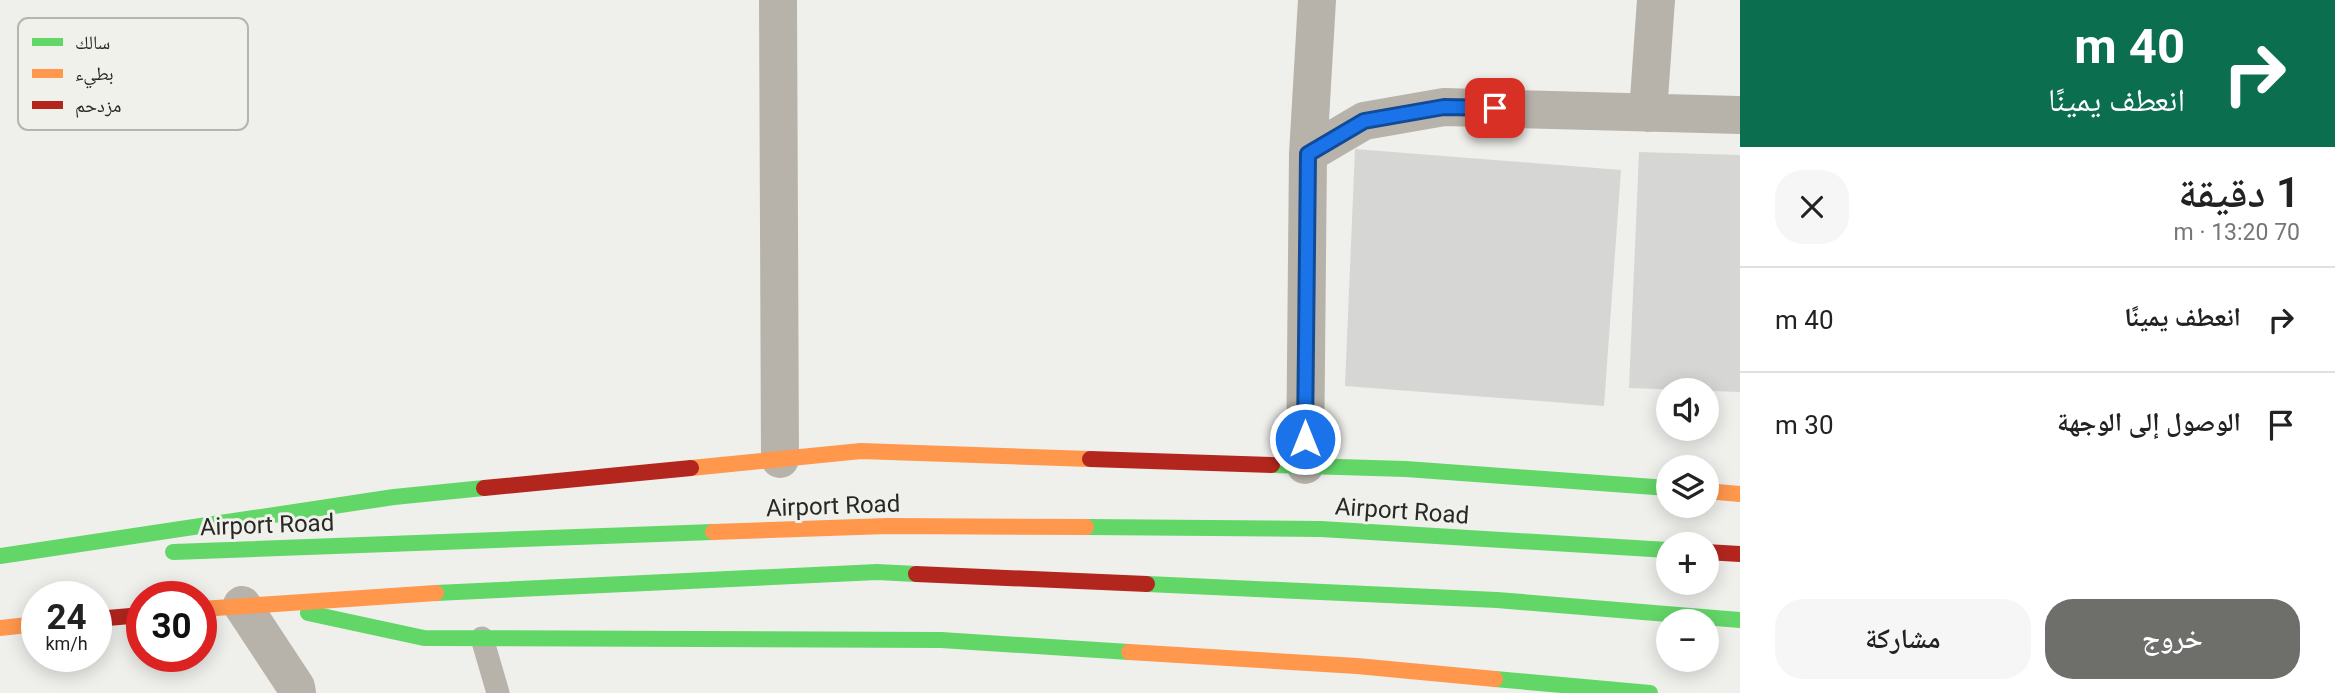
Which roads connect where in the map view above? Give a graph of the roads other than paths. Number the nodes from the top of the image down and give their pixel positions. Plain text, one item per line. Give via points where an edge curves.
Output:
1 (778, 0) edge
2 (1317, 0) edge
3 (1656, 0) edge
4 (1648, 113) junction
5 (1740, 116) edge
6 (1308, 154) junction
7 (780, 459) junction
8 (1304, 465) junction
9 (1656, 487) edge
10 (1719, 492) edge
11 (1740, 494) edge
12 (1656, 549) edge
13 (153, 552) dead end
14 (125, 553) dead end
15 (1719, 553) edge
16 (1740, 554) edge
17 (0, 557) edge
18 (252, 604) junction
19 (217, 607) edge
20 (1740, 620) edge
21 (21, 626) edge
22 (0, 628) edge
23 (482, 638) junction
24 (297, 693) edge
25 (498, 693) edge
26 (1650, 693) edge

1 - 7 street
2 - 6 street
3 - 4 street
4 - 5 street
4 - 6 street via 1444,107 1364,121
6 - 8 street
7 - 8 highway via 861,451
7 - 17 highway via 394,497
8 - 9 highway
10 - 11 highway
12 - 13 highway, Airport Road via 1321,528 888,526
14 - 17 highway
15 - 16 highway
18 - 19 highway
18 - 20 highway via 877,572 1497,600
18 - 23 highway via 424,638
18 - 24 street
21 - 22 highway
23 - 25 lane
23 - 26 highway via 941,640 1357,666

